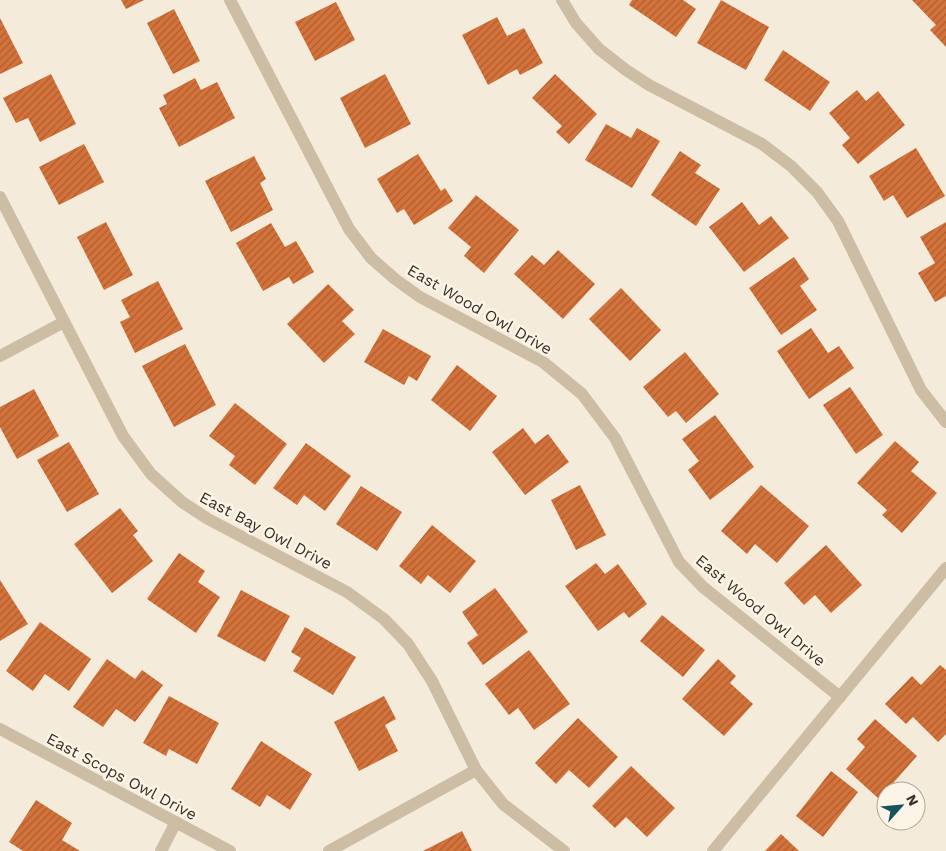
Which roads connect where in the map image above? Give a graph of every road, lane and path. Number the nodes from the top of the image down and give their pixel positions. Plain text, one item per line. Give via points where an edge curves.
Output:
1 (230, 0) edge
2 (562, 0) edge
3 (0, 197) edge
4 (64, 322) junction
5 (0, 356) edge
6 (946, 422) edge
7 (946, 568) edge
8 (840, 697) junction
9 (0, 729) edge
10 (476, 770) junction
11 (176, 822) junction
12 (161, 851) edge
13 (230, 851) edge
14 (329, 851) edge
15 (564, 851) edge
16 (713, 851) edge

1 - 8 street, East Wood Owl Drive via 349,229 371,258 420,297 543,362 582,394 616,438 679,562 703,587
2 - 6 street via 576,23 599,49 626,70 762,144 817,192 838,221 921,390
3 - 4 street, East Bay Owl Drive
4 - 5 street
4 - 10 street, East Bay Owl Drive via 123,436 151,474 182,502 208,519 347,592 384,619 408,644 432,681
7 - 8 street
8 - 16 street
9 - 11 street, East Scops Owl Drive
10 - 14 street
10 - 15 street, East Bay Owl Drive via 503,804
11 - 12 street
11 - 13 street, East Scops Owl Drive

